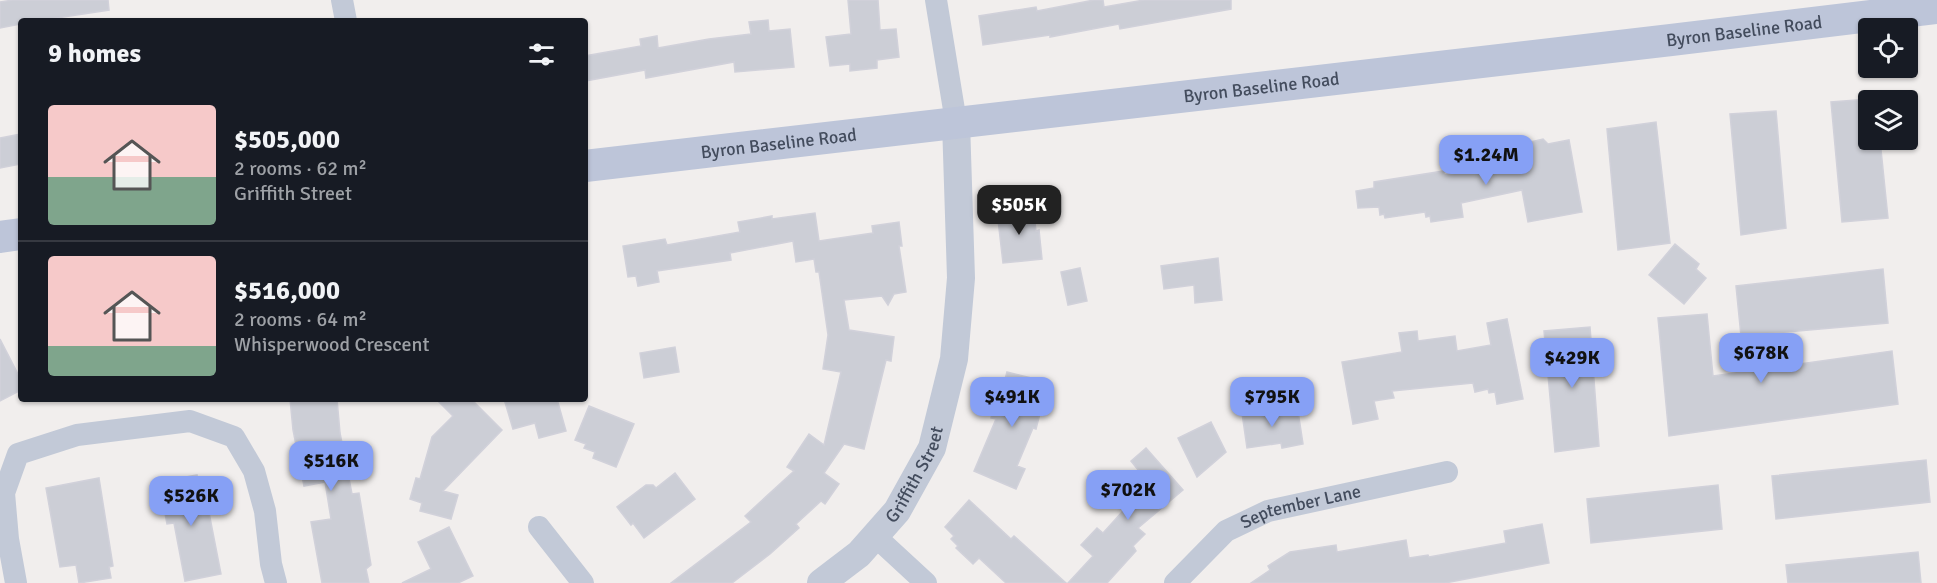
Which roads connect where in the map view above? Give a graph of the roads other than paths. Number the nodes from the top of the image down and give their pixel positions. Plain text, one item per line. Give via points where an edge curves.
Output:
1 (342, 0) edge
2 (936, 0) edge
3 (1937, 8) edge
4 (345, 18) edge
5 (956, 122) junction
6 (588, 166) edge
7 (18, 234) edge
8 (0, 237) edge
9 (1447, 472) dead end
10 (539, 527) dead end
11 (875, 536) junction
12 (16, 583) edge
13 (276, 583) edge
14 (583, 583) edge
15 (821, 583) edge
16 (926, 583) edge
17 (1175, 583) edge

1 - 4 street
2 - 5 street
3 - 5 main road, Byron Baseline Road
5 - 6 main road, Byron Baseline Road
5 - 11 street, Griffith Street via 961,278 954,359 932,448 897,511
7 - 8 main road
9 - 17 street, September Lane via 1268,511 1226,531
10 - 14 street
11 - 15 street, Griffith Street via 859,554
11 - 16 street
12 - 13 street via 4,493 18,454 77,435 190,421 234,437 254,471 265,511

